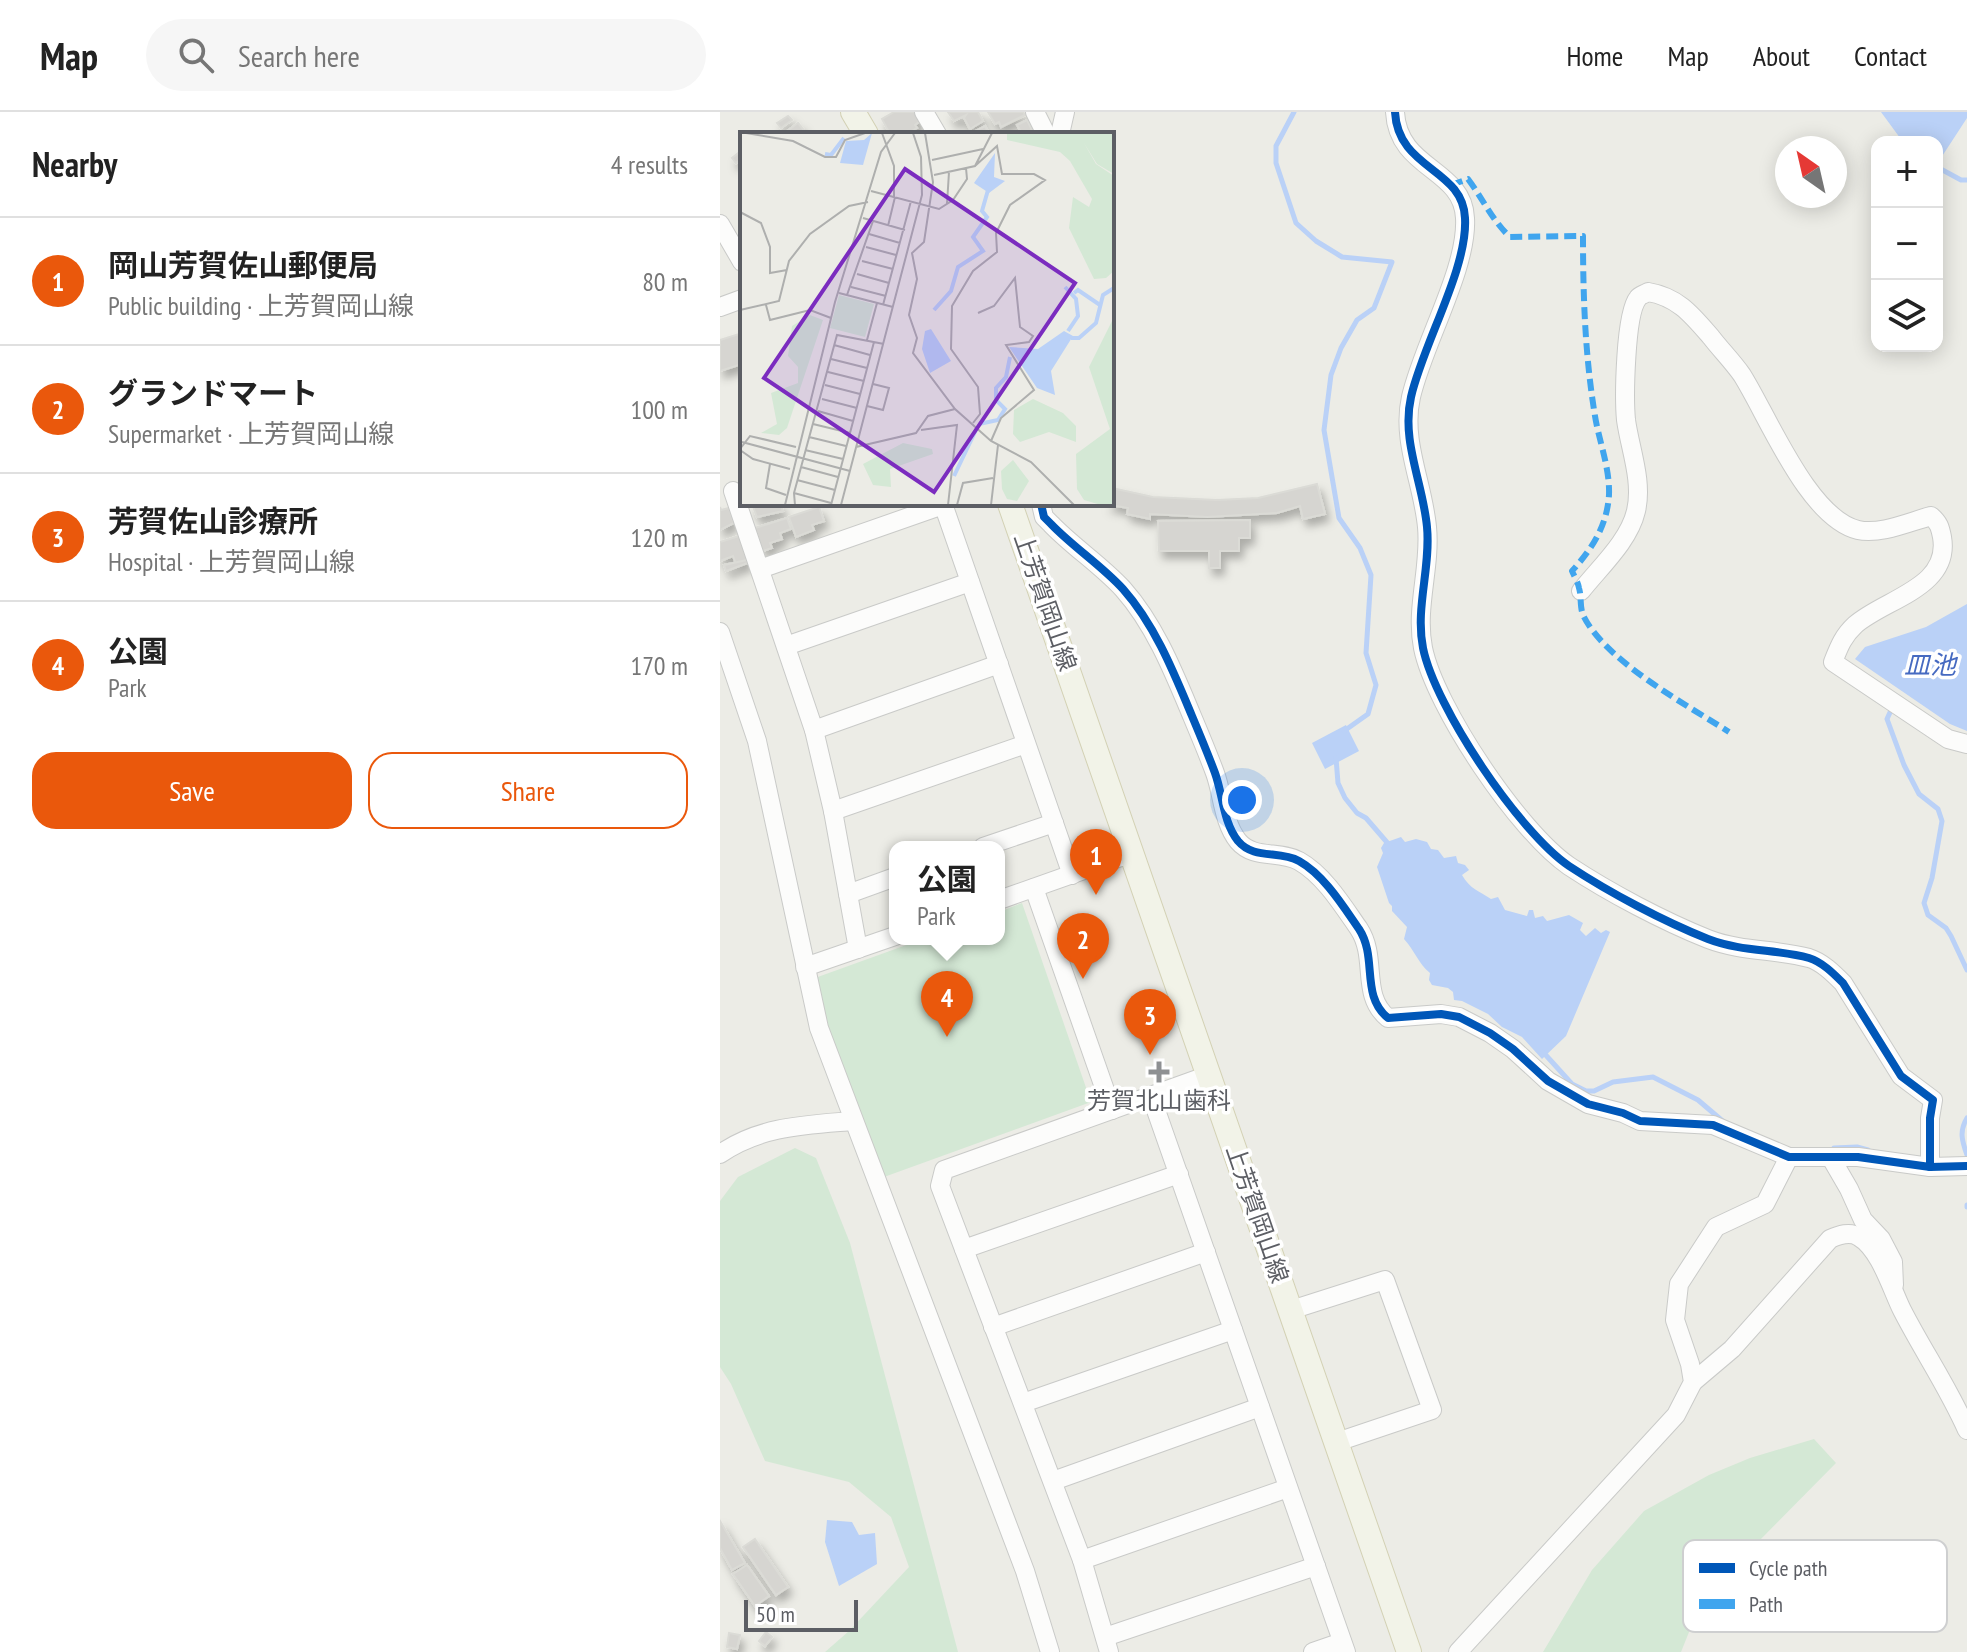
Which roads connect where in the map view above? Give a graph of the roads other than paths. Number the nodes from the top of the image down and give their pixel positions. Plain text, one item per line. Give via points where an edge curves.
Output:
1 (853, 112) edge
2 (924, 112) edge
3 (1035, 112) edge
4 (1065, 112) edge
5 (1395, 112) edge
6 (865, 132) edge
7 (936, 132) edge
8 (1045, 132) edge
9 (1060, 132) edge
10 (720, 224) edge
11 (740, 259) edge
12 (740, 300) edge
13 (720, 307) edge
14 (732, 491) edge
15 (937, 506) edge
16 (944, 506) edge
17 (1011, 506) edge
18 (1041, 506) edge
19 (760, 569) junction
20 (970, 582) junction
21 (1581, 591) dead end
22 (720, 632) edge
23 (786, 646) junction
24 (999, 664) junction
25 (814, 730) junction
26 (1026, 744) junction
27 (1967, 744) edge
28 (833, 811) junction
29 (1054, 823) junction
30 (1001, 841) edge
31 (1132, 853) junction
32 (1072, 875) junction
33 (889, 879) edge
34 (1034, 888) junction
35 (848, 894) junction
36 (1005, 898) edge
37 (889, 938) edge
38 (858, 949) junction
39 (805, 967) junction
40 (1209, 1075) junction
41 (1151, 1096) junction
42 (1112, 1110) junction
43 (853, 1121) junction
44 (720, 1154) edge
45 (1789, 1157) junction
46 (1831, 1158) junction
47 (1930, 1160) junction
48 (1967, 1166) edge
49 (1179, 1174) junction
50 (964, 1249) junction
51 (1206, 1252) junction
52 (1894, 1288) junction
53 (1291, 1310) junction
54 (993, 1327) junction
55 (1233, 1330) junction
56 (1693, 1382) junction
57 (1023, 1403) junction
58 (1260, 1407) junction
59 (1967, 1430) edge
60 (1337, 1442) junction
61 (1053, 1481) junction
62 (1288, 1488) junction
63 (1082, 1560) junction
64 (1316, 1566) junction
65 (1107, 1645) edge
66 (1344, 1647) edge
67 (1050, 1652) edge
68 (1313, 1652) edge
69 (1409, 1652) edge
70 (1458, 1652) edge

1 - 6 main road
2 - 7 street
3 - 8 street
4 - 9 street
5 - 47 street via 1396,125 1413,154 1455,188 1466,219 1455,273 1416,376 1408,424 1427,529 1423,647 1441,698 1511,807 1567,865 1709,939 1746,950 1811,958 1831,971 1901,1076 1933,1100
10 - 11 street
12 - 13 street
14 - 19 street
15 - 19 street
16 - 20 street
17 - 31 main road, 上芳賀岡山線
18 - 45 street via 1044,517 1117,583 1152,630 1192,715 1238,841 1247,850 1284,856 1309,869 1360,931 1367,944 1377,1009 1388,1018 1459,1017 1588,1104 1640,1121 1713,1125
19 - 23 street
20 - 23 street
20 - 24 street
21 - 27 street via 1632,525 1637,484 1626,417 1627,341 1638,298 1648,292 1664,294 1692,314 1741,374 1814,496 1842,523 1874,531 1931,516 1939,524 1943,544 1936,570 1857,623 1842,638 1833,662 1948,739
22 - 39 street via 757,741
23 - 25 street
24 - 25 street
24 - 26 street
25 - 28 street
26 - 28 street
26 - 29 street
28 - 35 street
29 - 30 street
29 - 32 street
31 - 32 street
31 - 40 main road, 上芳賀岡山線
32 - 34 street
33 - 35 street
34 - 36 street
34 - 42 street
35 - 38 street
37 - 38 street
38 - 39 street
39 - 43 street via 819,1028
40 - 41 street
40 - 53 main road, 上芳賀岡山線
41 - 42 street
41 - 49 street
42 - 50 street via 944,1170 940,1186
43 - 44 street via 767,1131
43 - 67 street via 1025,1571
45 - 46 street
45 - 56 street via 1765,1204 1716,1227 1679,1284 1675,1320
46 - 47 street
46 - 52 street via 1863,1220 1893,1262
47 - 48 street
49 - 50 street
49 - 51 street
50 - 54 street
51 - 54 street
51 - 55 street
52 - 56 street via 1858,1235 1830,1239 1732,1349
52 - 59 street
53 - 60 main road, 上芳賀岡山線
53 - 60 street via 1385,1280 1432,1410
54 - 57 street
55 - 57 street
55 - 58 street
56 - 70 street via 1676,1415
57 - 61 street
58 - 61 street
58 - 62 street
60 - 69 main road, 上芳賀岡山線
61 - 63 street
62 - 63 street
62 - 64 street
63 - 65 street
64 - 65 street
64 - 66 street
66 - 68 street

